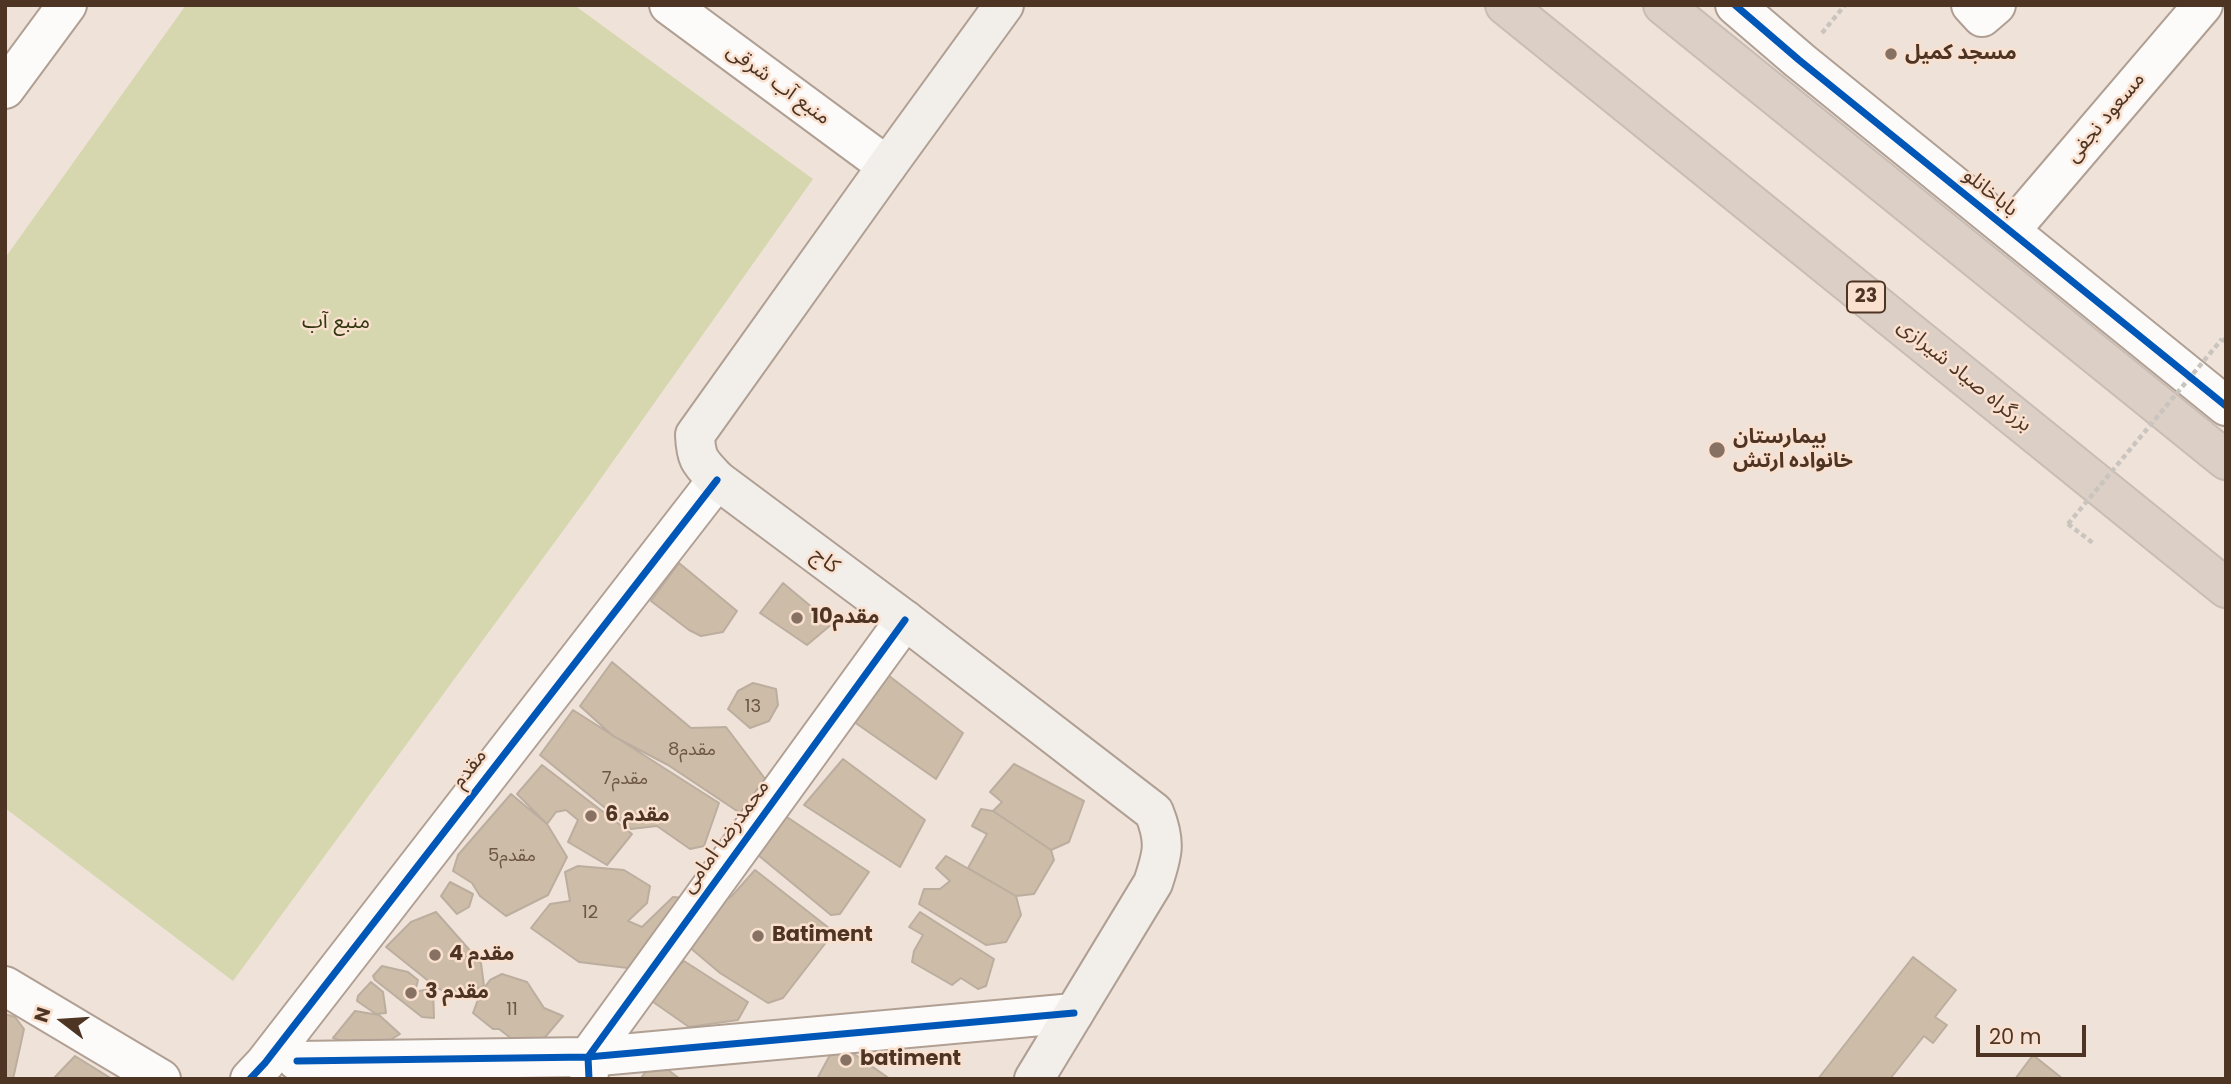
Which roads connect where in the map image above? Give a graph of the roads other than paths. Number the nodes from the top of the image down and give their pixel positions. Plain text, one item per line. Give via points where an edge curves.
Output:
1 (67, 5) edge
2 (669, 5) edge
3 (1004, 5) edge
4 (1506, 5) edge
5 (1662, 5) edge
6 (1735, 5) edge
7 (1971, 5) edge
8 (1996, 5) edge
9 (2203, 5) edge
10 (5, 89) edge
11 (887, 166) junction
12 (2010, 232) junction
13 (2226, 406) edge
14 (2226, 460) edge
15 (717, 480) junction
16 (2226, 588) edge
17 (905, 620) junction
18 (5, 986) edge
19 (1074, 1013) junction
20 (297, 1061) dead end
21 (589, 1068) edge
22 (161, 1079) edge
23 (250, 1079) edge
24 (1034, 1079) edge

1 - 10 street
2 - 11 street, منبع آب شرقی
3 - 11 main road, کاج
4 - 16 highway, بزرگراه صیاد شیرازی / 23
5 - 14 highway
6 - 12 street, باباخانلو
7 - 8 street via 1982,17
9 - 12 street, مسعود نجفی
11 - 15 main road, کاج via 695,435 696,453
12 - 13 street, باباخانلو
15 - 17 main road, کاج
15 - 23 street, مقدم
17 - 19 main road, کاج via 1154,812 1162,832 1162,857 1153,883
17 - 21 street, محمدرضا امامی
18 - 22 street
19 - 21 street
19 - 24 main road, کاج
20 - 21 street

